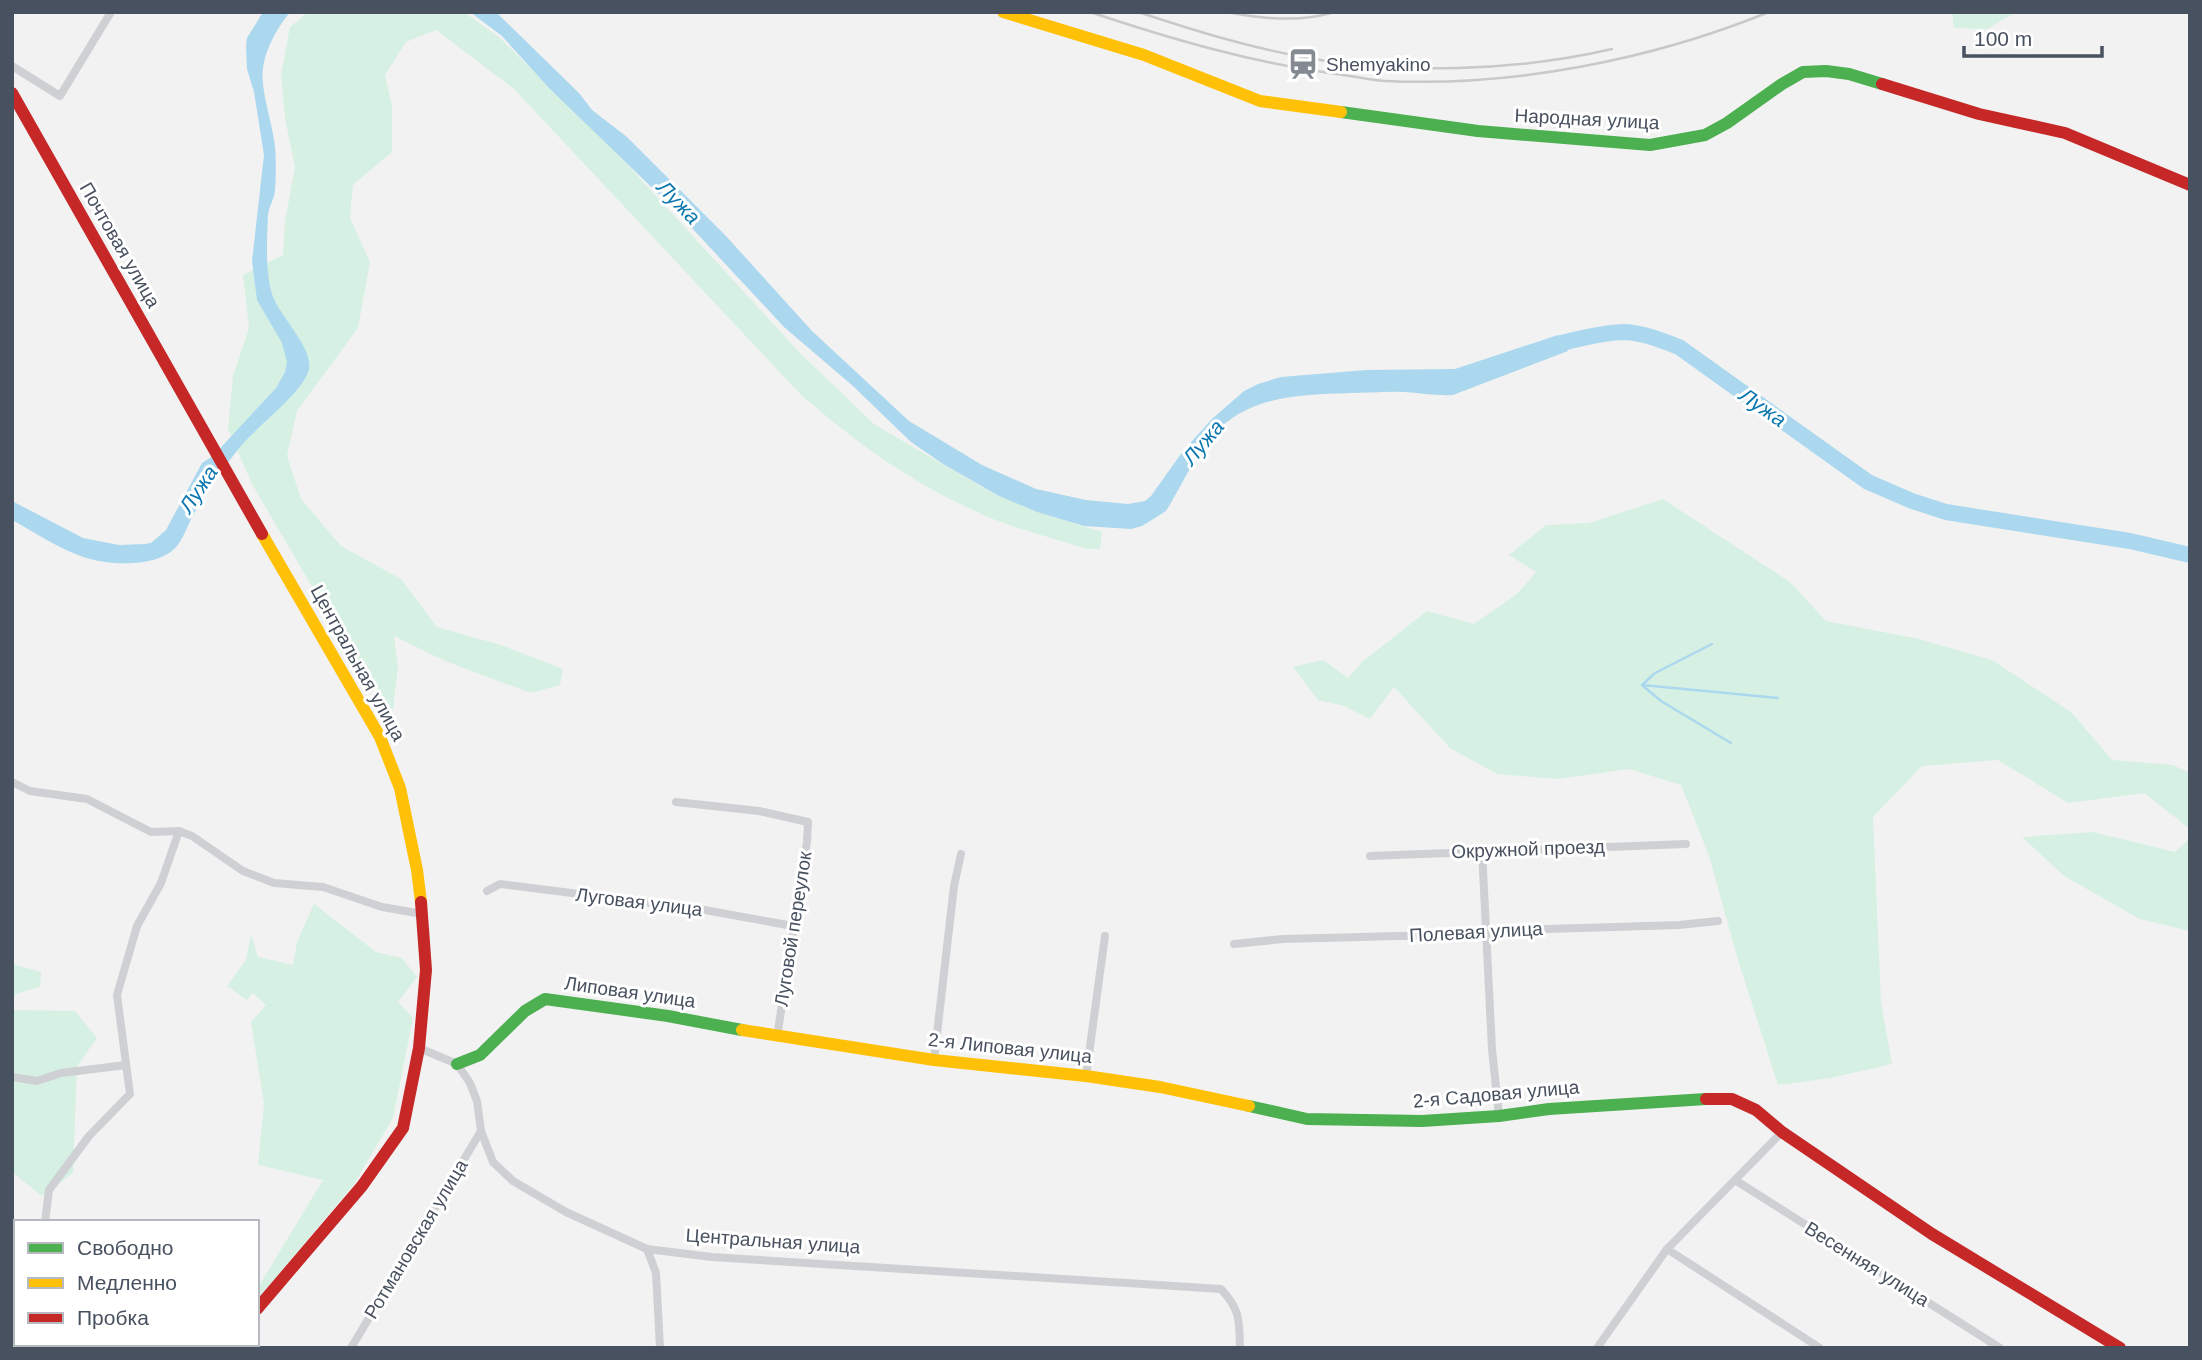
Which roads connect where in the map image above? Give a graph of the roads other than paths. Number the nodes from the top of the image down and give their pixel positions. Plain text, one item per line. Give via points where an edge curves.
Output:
1 (111, 12) edge
2 (1003, 12) edge
3 (12, 66) edge
4 (12, 93) edge
5 (2190, 185) edge
6 (251, 513) joint
7 (12, 782) edge
8 (676, 802) dead end
9 (179, 831) junction
10 (1686, 844) dead end
11 (1482, 850) junction
12 (961, 854) dead end
13 (1370, 856) dead end
14 (487, 891) dead end
15 (423, 914) junction
16 (1718, 921) dead end
17 (793, 926) junction
18 (1485, 930) junction
19 (1105, 936) dead end
20 (1234, 944) dead end
21 (777, 1037) junction
22 (419, 1048) junction
23 (934, 1060) junction
24 (457, 1064) junction
25 (127, 1065) junction
26 (1086, 1076) junction
27 (12, 1077) edge
28 (1238, 1104) joint
29 (1499, 1116) junction
30 (481, 1131) junction
31 (1782, 1132) junction
32 (1735, 1180) junction
33 (45, 1220) edge
34 (647, 1249) junction
35 (1667, 1249) junction
36 (259, 1307) edge
37 (351, 1348) edge
38 (660, 1348) edge
39 (1240, 1348) edge
40 (1597, 1348) edge
41 (1820, 1348) edge
42 (2000, 1348) edge
43 (2120, 1348) edge

1 - 3 street via 60,96
2 - 5 street, Народная улица via 1144,55 1260,101 1478,131 1650,145 1705,135 1803,72 1838,72 1979,114 2065,133
4 - 6 street, Почтовая улица
6 - 15 street, Центральная улица via 380,737 403,800
7 - 9 street via 30,791 86,799 151,832
8 - 17 street, Луговой переулок via 759,811 808,822
9 - 15 street via 243,871 274,883 323,887 382,907
9 - 25 street via 162,883 137,926 117,995
10 - 11 street, Окружной проезд
11 - 13 street, Окружной проезд
11 - 18 street
12 - 23 street
14 - 17 street, Луговая улица via 500,884
15 - 22 street, Центральная улица via 426,970
16 - 18 street, Полевая улица
17 - 21 street, Луговой переулок
18 - 20 street, Полевая улица via 1478,934
18 - 29 street
19 - 26 street
21 - 23 street, 2-я Липовая улица
21 - 24 street, Липовая улица via 545,999 480,1055
22 - 24 street
22 - 36 street, Центральная улица via 406,1118 396,1140
23 - 26 street, 2-я Липовая улица
24 - 30 street, Центральная улица via 477,1101
25 - 27 street via 61,1073 37,1081
25 - 33 street via 131,1094 89,1136 49,1190
26 - 28 street, 2-я Липовая улица
28 - 29 street, 2-я Садовая улица via 1307,1119 1343,1121
29 - 31 street, 2-я Садовая улица via 1732,1099 1756,1110
30 - 34 street, Центральная улица via 493,1162 513,1181 566,1212
30 - 37 street, Ротмановская улица
31 - 32 street
31 - 43 street via 1932,1234
32 - 35 street
32 - 42 street, Весенняя улица
34 - 38 street via 656,1273
34 - 39 street, Центральная улица via 1221,1289 1239,1317
35 - 40 street
35 - 41 street

